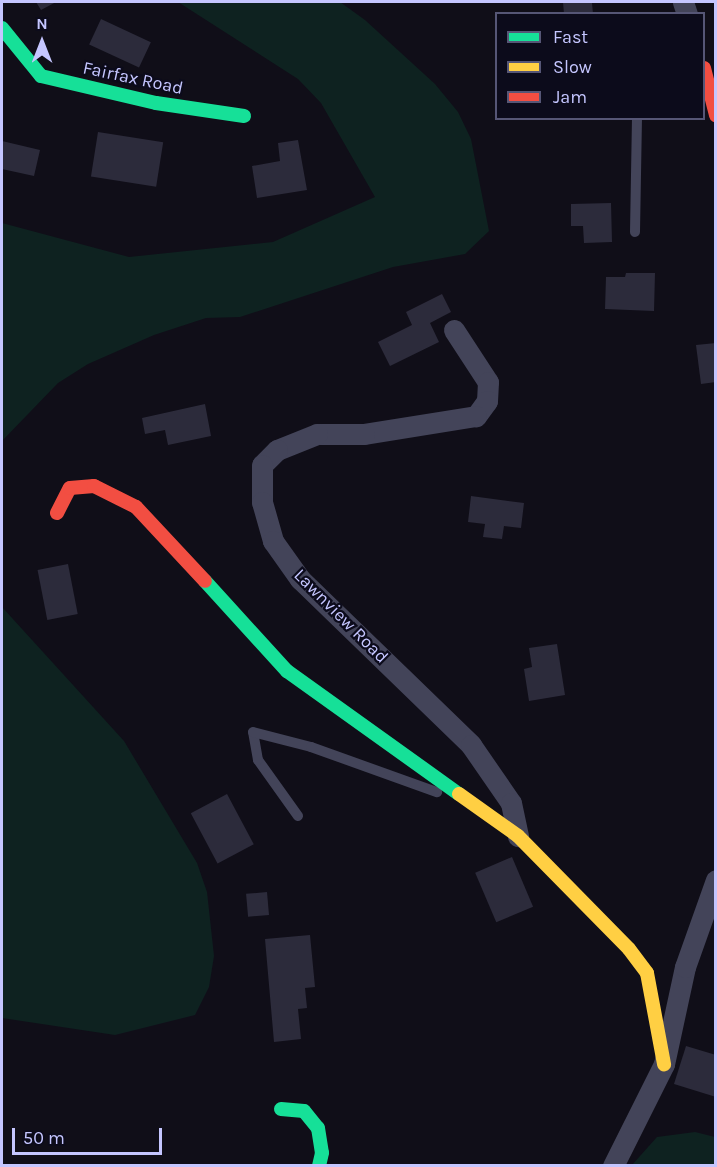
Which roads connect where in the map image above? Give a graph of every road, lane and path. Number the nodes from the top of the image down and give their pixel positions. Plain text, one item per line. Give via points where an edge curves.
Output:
1 (2, 28) edge
2 (705, 72) edge
3 (716, 115) edge
4 (244, 116) dead end
5 (637, 120) edge
6 (635, 232) dead end
7 (454, 330) dead end
8 (57, 513) dead end
9 (465, 802) junction
10 (298, 816) dead end
11 (518, 836) junction
12 (716, 880) edge
13 (664, 1064) junction
14 (281, 1109) dead end
15 (319, 1166) edge
16 (613, 1166) edge

1 - 4 street, Fairfax Road via 41,76 156,103
2 - 3 street
5 - 6 lane
7 - 11 street, Lawnview Road via 488,382 487,400 476,416 364,434 317,434 277,450 262,465 262,502 273,542 300,579 471,745 511,803
8 - 9 street via 70,488 94,486 136,507 287,671
9 - 10 lane via 311,747 253,732 258,760
9 - 11 street
11 - 13 street via 629,949 647,973
12 - 13 street via 685,967
13 - 16 street
14 - 15 street via 304,1111 318,1128 322,1153

